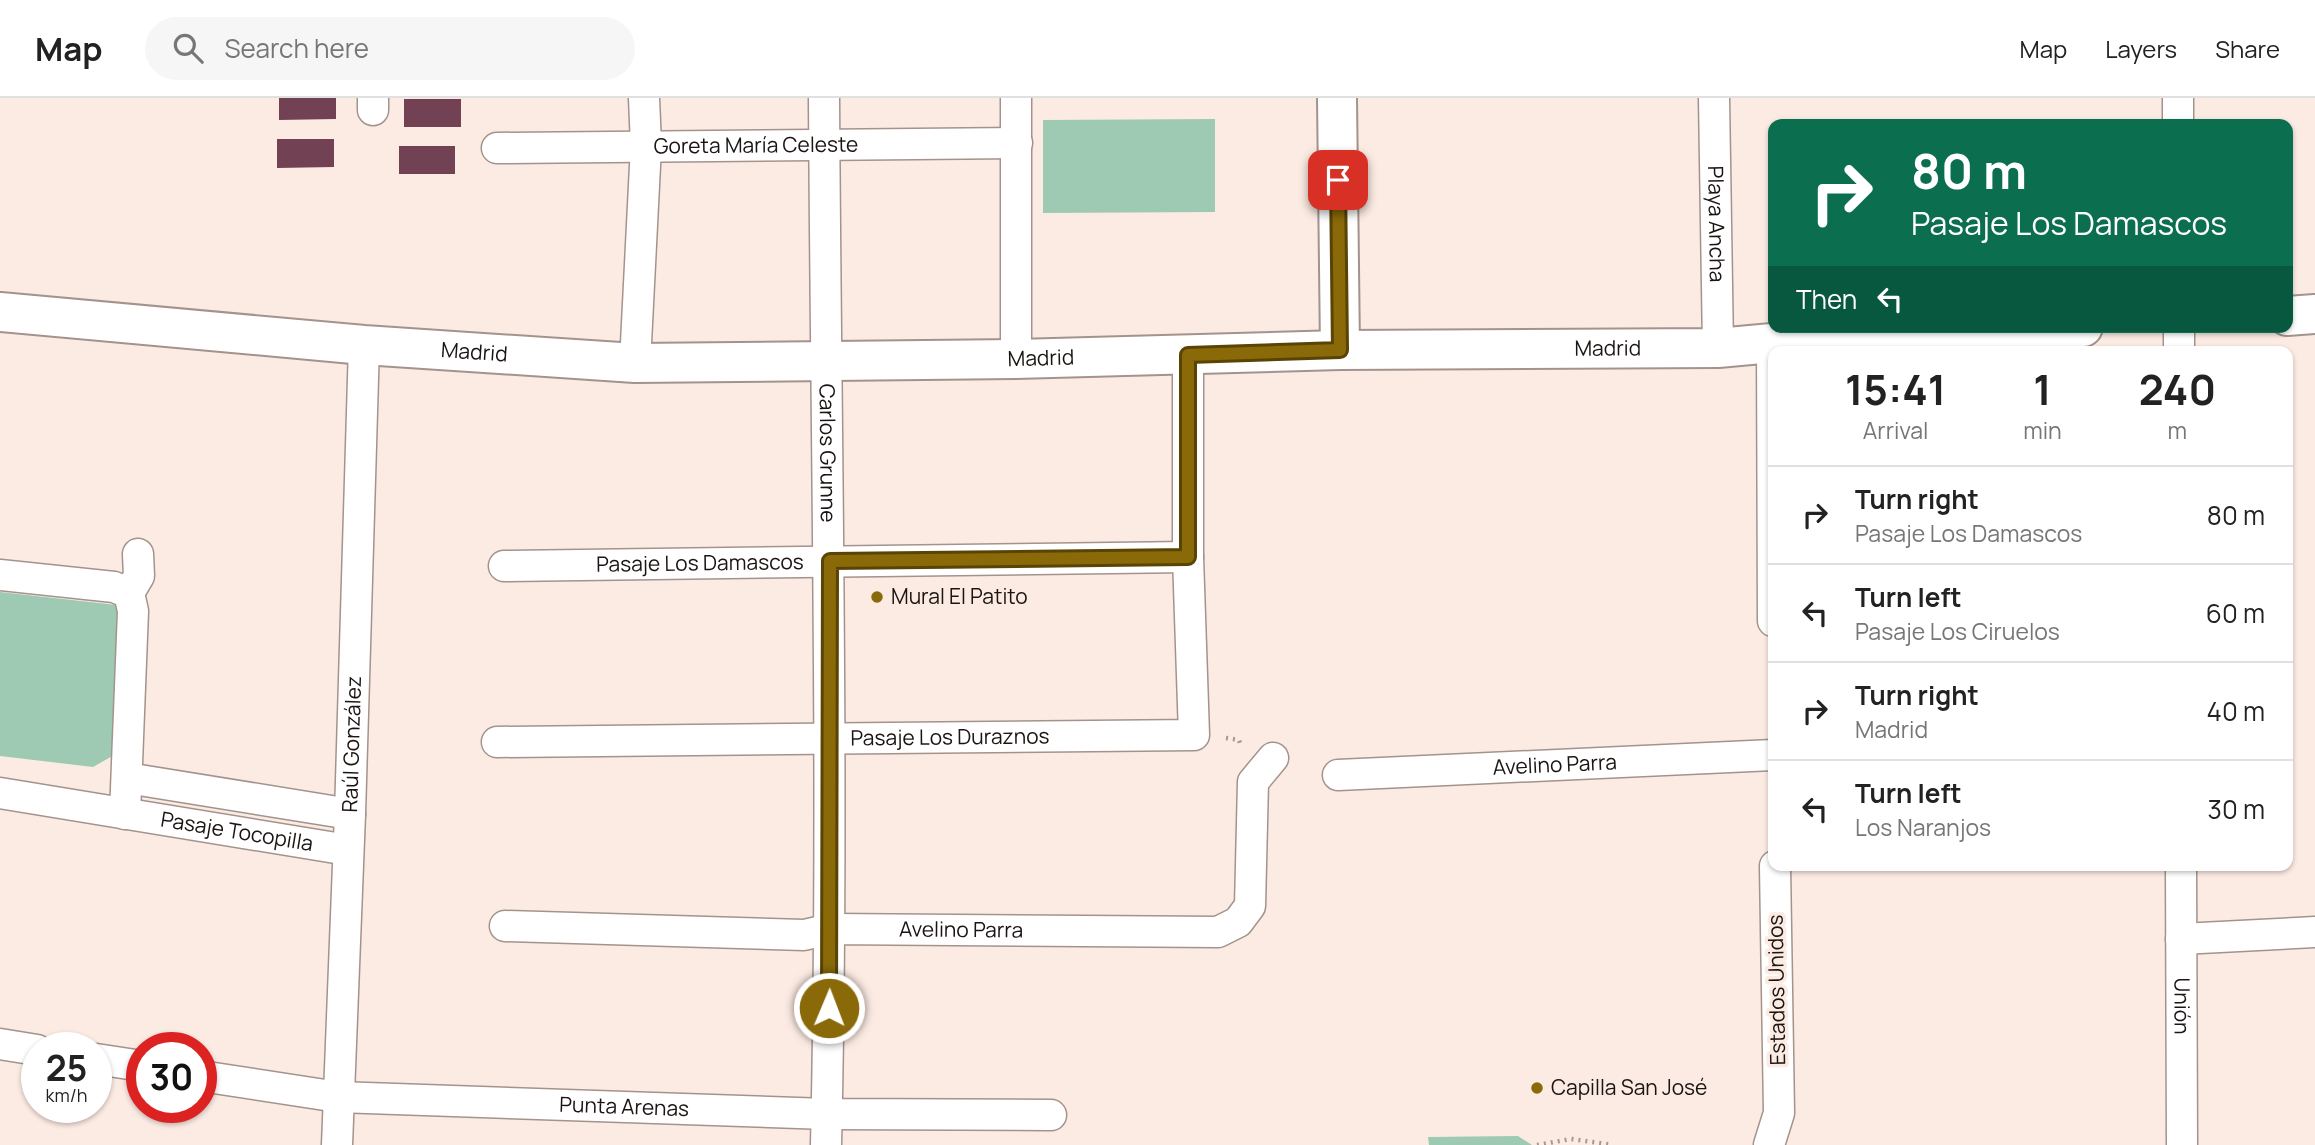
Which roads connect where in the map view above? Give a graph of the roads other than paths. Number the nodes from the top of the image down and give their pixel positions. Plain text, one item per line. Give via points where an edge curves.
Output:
1 (644, 98) edge
2 (824, 98) edge
3 (1016, 98) edge
4 (1337, 98) edge
5 (1714, 98) edge
6 (2178, 98) edge
7 (2178, 119) edge
8 (824, 144) junction
9 (1017, 144) junction
10 (646, 146) junction
11 (497, 148) dead end
12 (0, 312) edge
13 (2315, 314) edge
14 (2293, 316) edge
15 (1967, 333) edge
16 (1772, 343) junction
17 (364, 345) junction
18 (1772, 346) edge
19 (1718, 348) junction
20 (1340, 350) junction
21 (1188, 355) junction
22 (1016, 359) junction
23 (825, 360) junction
24 (635, 363) junction
25 (138, 554) dead end
26 (1188, 557) junction
27 (830, 561) junction
28 (504, 566) dead end
29 (0, 575) edge
30 (129, 593) junction
31 (830, 738) junction
32 (497, 741) dead end
33 (1768, 755) edge
34 (1273, 758) dead end
35 (1338, 775) dead end
36 (127, 778) junction
37 (0, 793) edge
38 (125, 814) junction
39 (350, 814) junction
40 (348, 850) junction
41 (1775, 871) edge
42 (2181, 871) edge
43 (505, 926) dead end
44 (830, 929) junction
45 (2315, 932) edge
46 (2181, 939) junction
47 (0, 1044) edge
48 (21, 1047) edge
49 (217, 1078) edge
50 (338, 1097) junction
51 (827, 1114) junction
52 (1051, 1115) dead end
53 (337, 1145) edge
54 (826, 1145) edge
55 (1769, 1145) edge
56 (2182, 1145) edge

1 - 10 street
2 - 8 street, Carlos Grunne
3 - 9 street
4 - 20 street
5 - 19 street, Playa Ancha
6 - 7 street
8 - 9 street, Goreta María Celeste
8 - 10 street, Goreta María Celeste
8 - 23 street, Carlos Grunne
9 - 22 street
10 - 11 street, Goreta María Celeste
10 - 24 street
12 - 17 street, Madrid
13 - 14 street
15 - 16 street, Madrid
16 - 18 street
16 - 19 street, Madrid
17 - 24 street, Madrid
17 - 39 street, Raúl González
19 - 20 street, Madrid
20 - 21 street, Madrid
21 - 22 street, Madrid
21 - 26 street
22 - 23 street, Madrid
23 - 24 street, Madrid
23 - 27 street, Carlos Grunne
25 - 30 street via 139,576
26 - 27 street, Pasaje Los Damascos
26 - 31 street, Pasaje Los Duraznos via 1194,735
27 - 28 street, Pasaje Los Damascos
27 - 31 street, Carlos Grunne
29 - 30 street via 114,587
30 - 36 street via 133,611
31 - 32 street, Pasaje Los Duraznos
31 - 44 street, Carlos Grunne
33 - 35 street, Avelino Parra
34 - 44 street, Avelino Parra via 1253,782 1250,906 1238,922 1218,932
36 - 38 street
36 - 39 street, Pasaje Tocopilla
37 - 38 street, Pasaje Tocopilla
38 - 40 street, Pasaje Tocopilla
39 - 40 street, Raúl González
40 - 50 street, Raúl González
41 - 55 street, Estados Unidos via 1779,1113
42 - 46 street, Unión
43 - 44 street, Avelino Parra via 804,935
44 - 51 street, Carlos Grunne
45 - 46 street
46 - 56 street, Unión
47 - 48 street
49 - 50 street, Punta Arenas
50 - 51 street, Punta Arenas
50 - 53 street, Raúl González
51 - 52 street, Punta Arenas
51 - 54 street, Carlos Grunne

